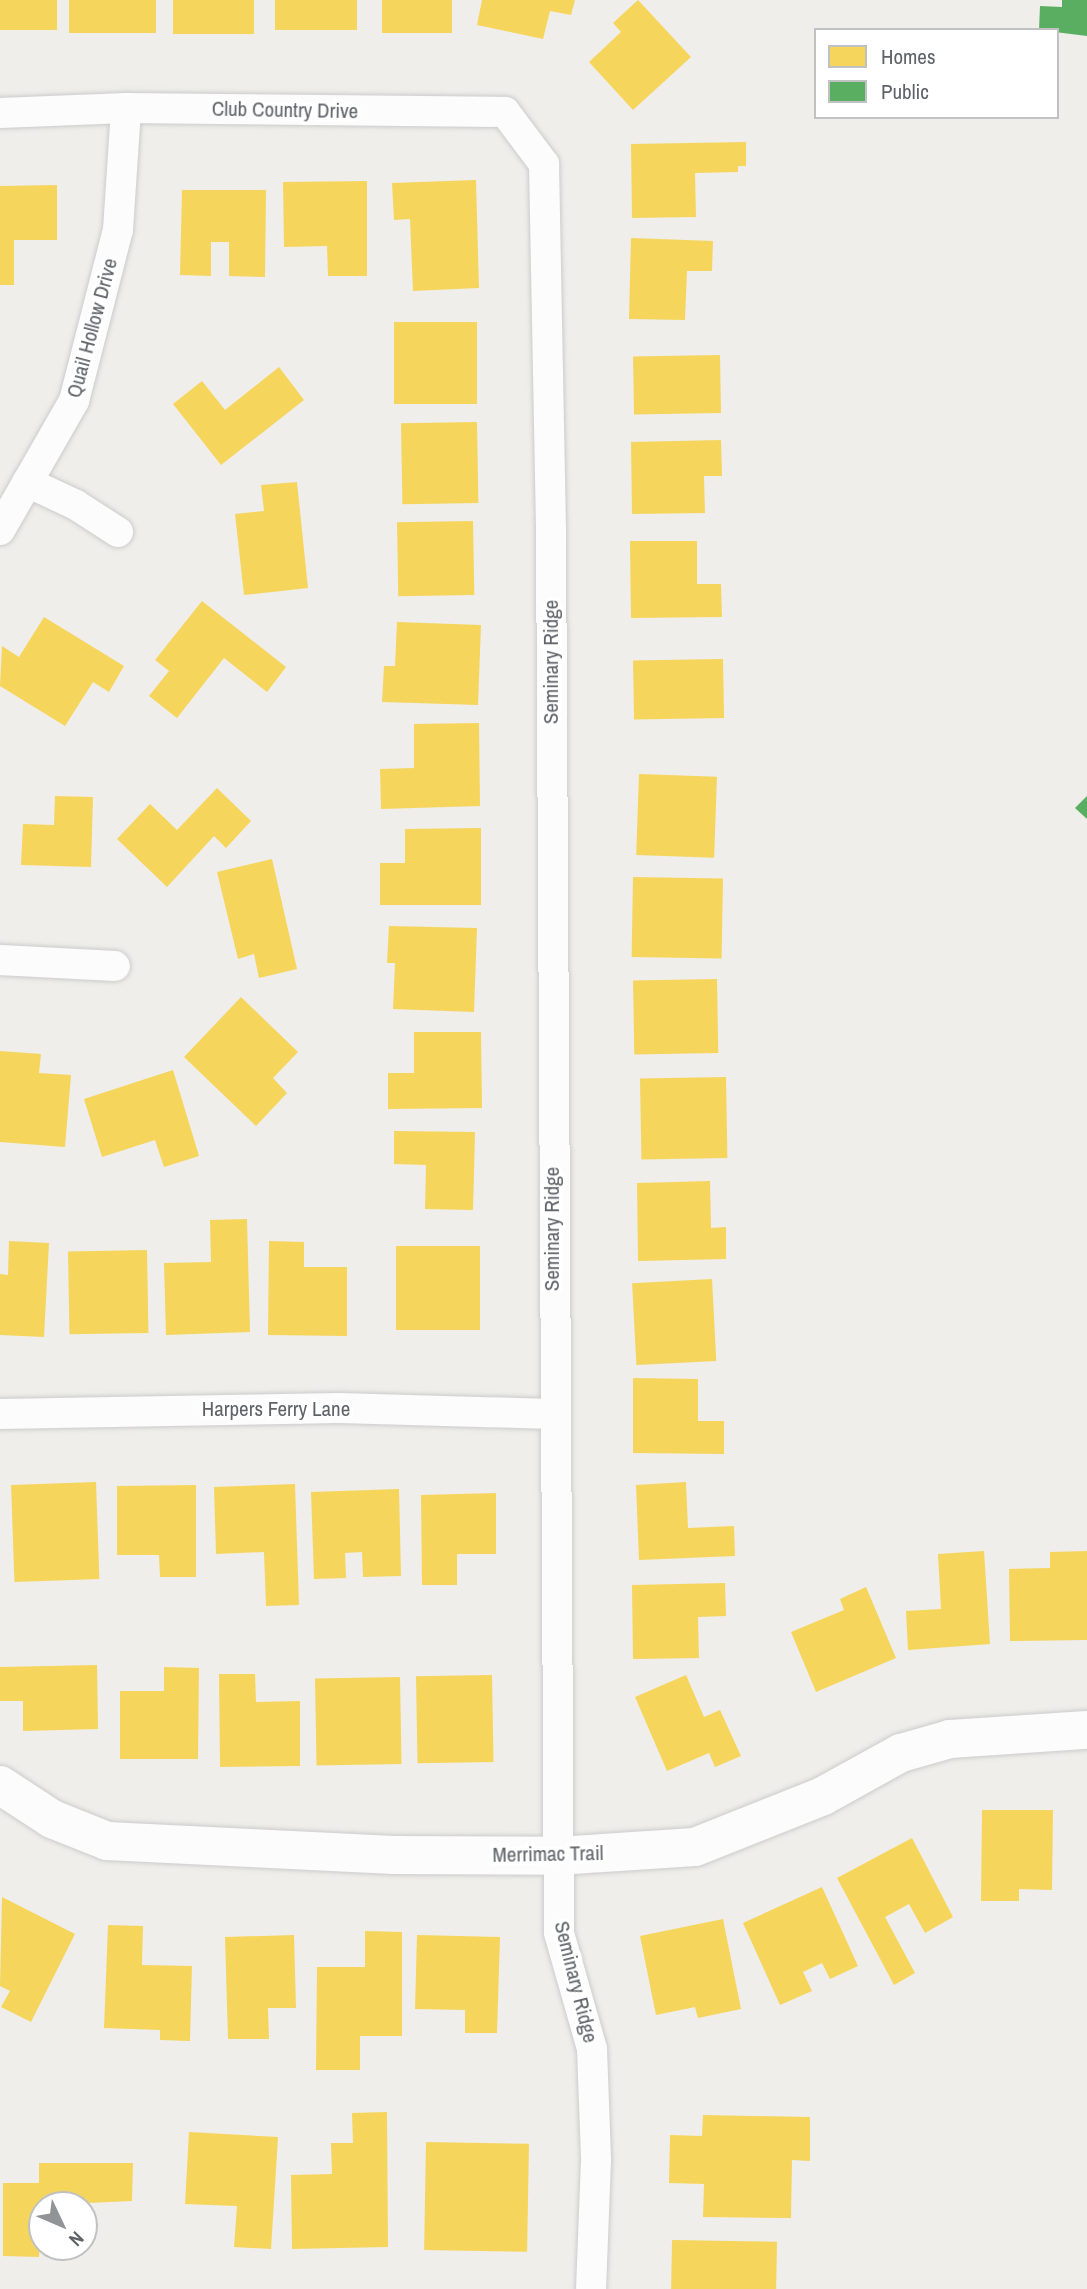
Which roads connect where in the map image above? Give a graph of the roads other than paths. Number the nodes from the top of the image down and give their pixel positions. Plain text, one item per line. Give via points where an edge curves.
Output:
1 (126, 108) junction
2 (0, 113) edge
3 (544, 164) joint
4 (27, 482) junction
5 (0, 530) edge
6 (118, 532) dead end
7 (0, 960) edge
8 (116, 967) dead end
9 (0, 1414) edge
10 (553, 1414) junction
11 (1087, 1730) edge
12 (0, 1785) edge
13 (558, 1856) junction
14 (591, 2289) edge

1 - 2 street, Club Country Drive
1 - 3 street, Club Country Drive via 505,112
1 - 4 street, Quail Hollow Drive via 118,230 74,401
3 - 10 street, Seminary Ridge via 551,547
4 - 5 street, Quail Hollow Drive
4 - 6 street
7 - 8 street
9 - 10 street, Harpers Ferry Lane via 339,1408
10 - 13 street, Seminary Ridge
11 - 13 street, Merrimac Trail via 950,1739 901,1753 823,1796 695,1847
12 - 13 street, Merrimac Trail via 52,1819 107,1840 394,1855
13 - 14 street, Seminary Ridge via 559,1933 592,2049 596,2160

